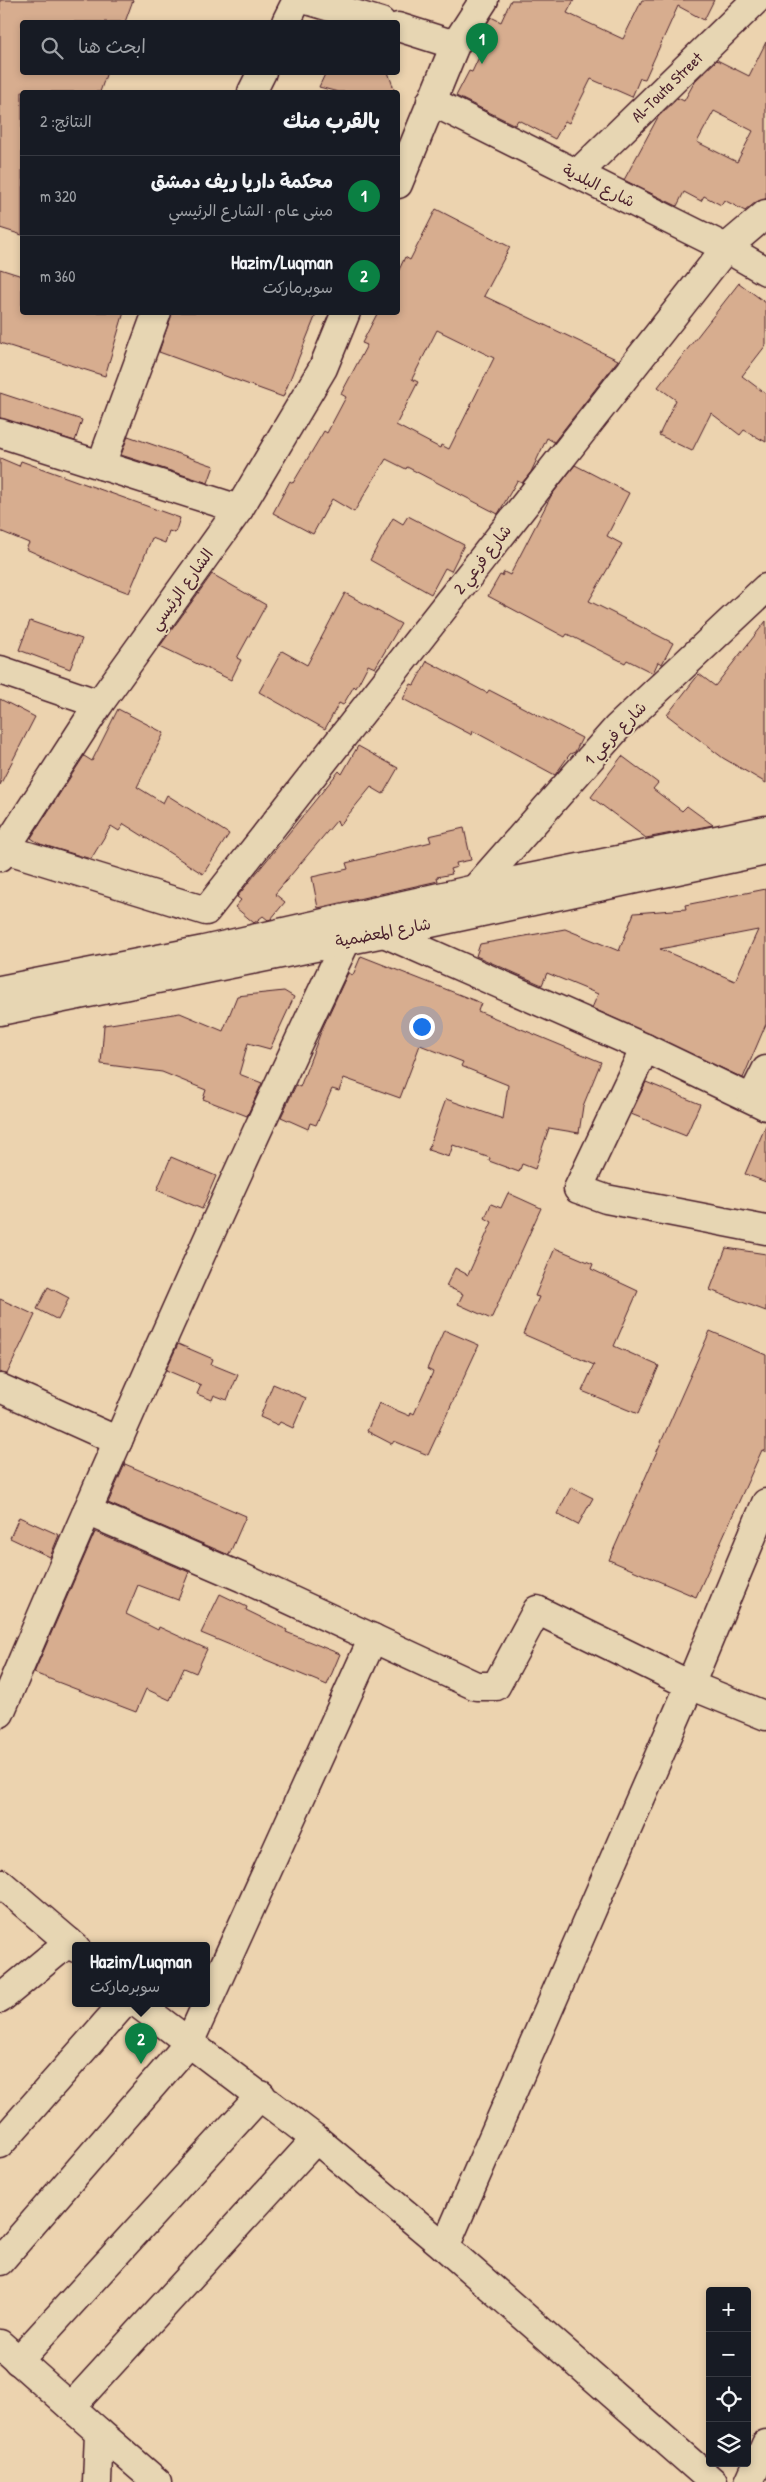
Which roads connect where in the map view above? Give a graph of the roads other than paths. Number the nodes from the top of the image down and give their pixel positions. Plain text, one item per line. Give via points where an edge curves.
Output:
1 (297, 0) edge
2 (307, 0) edge
3 (484, 0) edge
4 (756, 0) edge
5 (287, 20) edge
6 (374, 20) edge
7 (400, 29) edge
8 (455, 45) junction
9 (260, 75) edge
10 (253, 90) edge
11 (430, 102) junction
12 (577, 174) junction
13 (400, 179) edge
14 (766, 214) edge
15 (726, 248) junction
16 (766, 271) edge
17 (156, 315) edge
18 (345, 315) edge
19 (0, 433) edge
20 (101, 465) junction
21 (239, 509) junction
22 (766, 588) edge
23 (0, 670) edge
24 (99, 704) junction
25 (766, 830) edge
26 (766, 851) edge
27 (3, 853) edge
28 (475, 889) junction
29 (384, 933) junction
30 (346, 939) junction
31 (0, 990) edge
32 (0, 1012) edge
33 (645, 1048) junction
34 (766, 1070) edge
35 (759, 1102) edge
36 (766, 1230) edge
37 (0, 1388) edge
38 (118, 1441) junction
39 (766, 1503) edge
40 (87, 1511) junction
41 (372, 1638) junction
42 (690, 1685) junction
43 (0, 1713) edge
44 (766, 1716) edge
45 (0, 1883) edge
46 (72, 1944) edge
47 (72, 1946) edge
48 (210, 1997) edge
49 (0, 2000) edge
50 (120, 2007) edge
51 (142, 2007) edge
52 (205, 2007) edge
53 (189, 2043) junction
54 (261, 2095) junction
55 (316, 2139) junction
56 (0, 2144) edge
57 (445, 2248) junction
58 (0, 2261) edge
59 (9, 2352) edge
60 (71, 2407) junction
61 (99, 2432) junction
62 (766, 2444) edge
63 (97, 2482) edge
64 (157, 2482) edge
65 (713, 2482) edge
66 (749, 2482) edge

1 - 5 street
2 - 6 street
3 - 8 street
4 - 12 street, Al-Touta Street
7 - 8 street
8 - 11 street
9 - 10 street
11 - 12 street, شارع البلدية
11 - 13 street
12 - 15 street, شارع البلدية
14 - 15 street, شارع فرعي 2
15 - 16 street, شارع البلدية
15 - 27 street, شارع فرعي 2 via 206,911
17 - 20 street
18 - 21 street, الشارع الرئيسي via 324,368
19 - 20 street
20 - 21 street
21 - 24 street, الشارع الرئيسي
22 - 28 street, شارع فرعي 1 via 617,728
23 - 24 street
24 - 27 street, الشارع الرئيسي
25 - 28 street, شارع المعضمية
26 - 29 street, شارع المعضمية
28 - 31 street, شارع المعضمية via 204,950
29 - 30 street, شارع المعضمية
29 - 33 street
30 - 32 street, شارع المعضمية
30 - 38 street via 248,1146
33 - 35 street
33 - 36 street via 578,1189 606,1199
34 - 35 street
37 - 38 street
38 - 40 street
39 - 42 street
40 - 41 street
40 - 43 street
41 - 42 street via 476,1686 496,1686 537,1610
41 - 48 street
42 - 44 street
42 - 57 street
45 - 46 street
47 - 49 street
50 - 56 street
51 - 53 street
52 - 53 street
53 - 54 street
53 - 58 street
54 - 55 street
54 - 59 street
55 - 57 street
55 - 60 street
57 - 65 street
59 - 60 street
60 - 61 street
61 - 63 street
61 - 64 street
62 - 66 street

